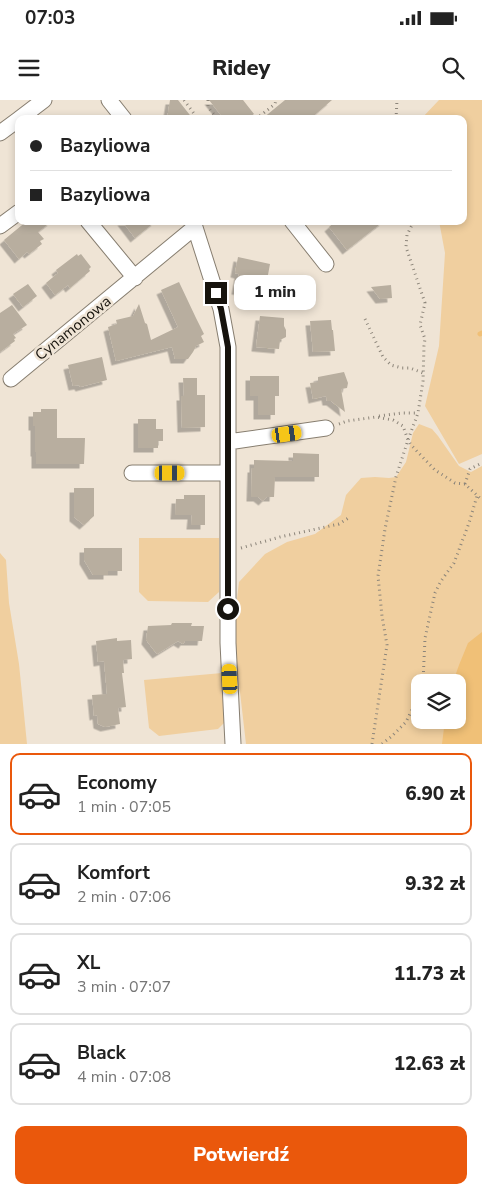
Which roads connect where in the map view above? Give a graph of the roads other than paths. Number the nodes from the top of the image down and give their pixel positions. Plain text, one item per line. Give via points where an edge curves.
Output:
1 (44, 100) edge
2 (109, 100) edge
3 (24, 115) edge
4 (121, 115) edge
5 (15, 122) edge
6 (0, 133) edge
7 (15, 215) edge
8 (91, 225) edge
9 (193, 225) edge
10 (194, 225) edge
11 (295, 225) edge
12 (0, 226) edge
13 (326, 264) dead end
14 (135, 278) junction
15 (11, 379) dead end
16 (326, 428) road end
17 (228, 442) junction
18 (132, 473) dead end
19 (228, 473) junction
20 (233, 744) edge

1 - 3 street
2 - 4 street
5 - 6 street
7 - 12 street
8 - 14 street
9 - 14 street, Cynamonowa
10 - 17 street via 221,309 228,347
11 - 13 street
14 - 15 street, Cynamonowa
16 - 17 street
17 - 19 street
18 - 19 street
19 - 20 street via 228,643

